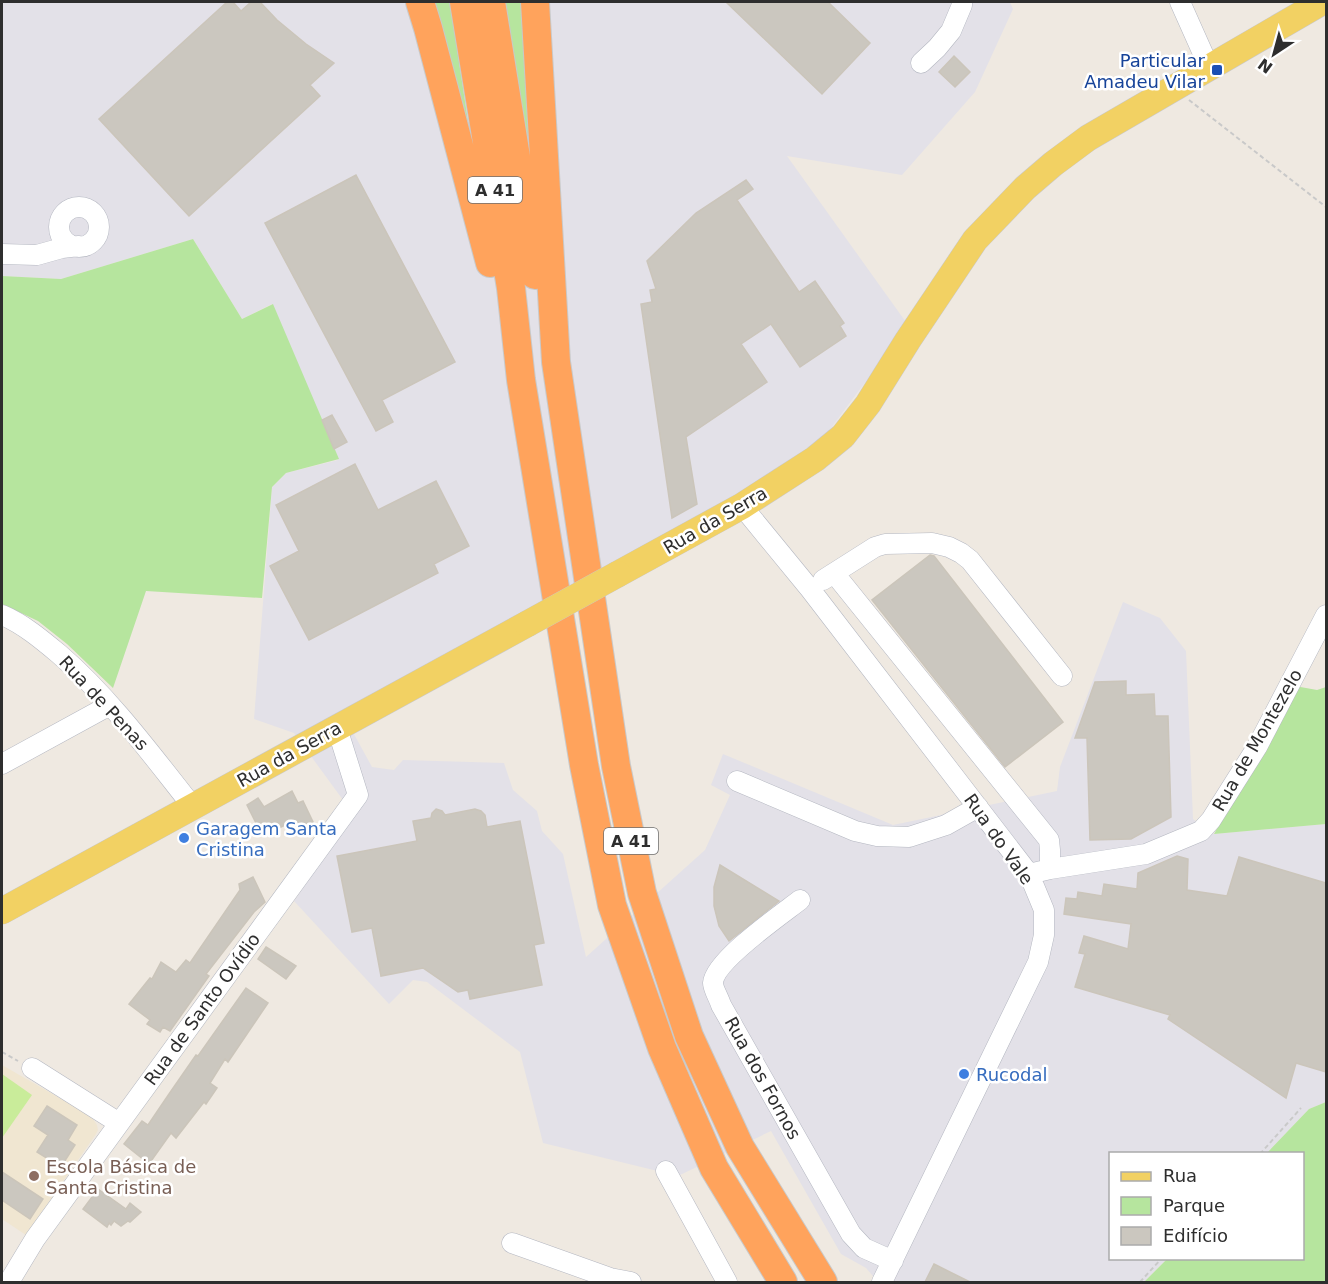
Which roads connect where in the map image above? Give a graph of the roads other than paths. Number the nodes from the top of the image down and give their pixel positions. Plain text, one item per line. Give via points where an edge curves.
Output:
1 (420, 2) edge
2 (464, 2) edge
3 (491, 2) edge
4 (535, 2) edge
5 (962, 2) edge
6 (1180, 2) edge
7 (1322, 2) edge
8 (921, 63) dead end
9 (1209, 67) junction
10 (60, 231) junction
11 (79, 246) junction
12 (47, 252) junction
13 (2, 254) edge
14 (556, 362) junction
15 (521, 380) junction
16 (742, 506) junction
17 (834, 573) junction
18 (810, 589) junction
19 (2, 615) edge
20 (1326, 615) edge
21 (1062, 676) dead end
22 (110, 705) junction
23 (337, 728) junction
24 (2, 764) edge
25 (737, 781) dead end
26 (193, 807) junction
27 (978, 807) junction
28 (1050, 869) junction
29 (1029, 874) junction
30 (800, 900) dead end
31 (2, 911) edge
32 (32, 1068) dead end
33 (119, 1123) junction
34 (666, 1171) dead end
35 (512, 1244) dead end
36 (893, 1261) junction
37 (9, 1282) edge
38 (631, 1282) edge
39 (727, 1282) edge
40 (783, 1282) edge
41 (824, 1282) edge
42 (882, 1282) edge

1 - 15 highway
2 - 15 highway, A 41 via 511,288
3 - 14 highway, A 41 via 537,288
4 - 14 highway
5 - 8 street via 951,31
6 - 9 street
7 - 9 main road, Rua da Serra
9 - 16 main road, Rua da Serra via 1088,138 1026,188 975,240 843,436
10 - 11 street via 67,242
10 - 11 street via 62,218 71,208 90,210 98,220 99,232 91,243
10 - 12 street
11 - 12 street
12 - 13 street
14 - 41 highway, A 41 via 616,766 642,893 689,1036 740,1147
15 - 40 highway, A 41 via 584,765 612,905 662,1048 714,1168
16 - 18 street, Rua do Vale
16 - 23 main road, Rua da Serra, bridge
17 - 18 street
17 - 21 street via 885,544 932,543 949,547 970,560
17 - 28 street via 1049,840
18 - 27 street, Rua do Vale
19 - 22 street, Rua de Penas via 41,639
20 - 28 street, Rua de Montezelo via 1257,747 1201,831 1146,854
22 - 24 street
22 - 26 street, Rua de Penas
23 - 26 main road, Rua da Serra
23 - 33 street, Rua de Santo Ovídio via 358,795
25 - 27 street via 855,831 877,836 909,837 946,825
26 - 31 main road, Rua da Serra
27 - 29 street, Rua do Vale
28 - 29 street, Rua de Montezelo
29 - 36 street, Rua do Vale via 1044,910 1038,962
30 - 36 street, Rua dos Fornos via 733,953 717,971 713,984 721,1005 851,1234 864,1248
32 - 33 street
33 - 37 street, Rua de Santo Ovídio via 35,1239
34 - 39 street
35 - 38 street
36 - 42 street, Rua do Vale

